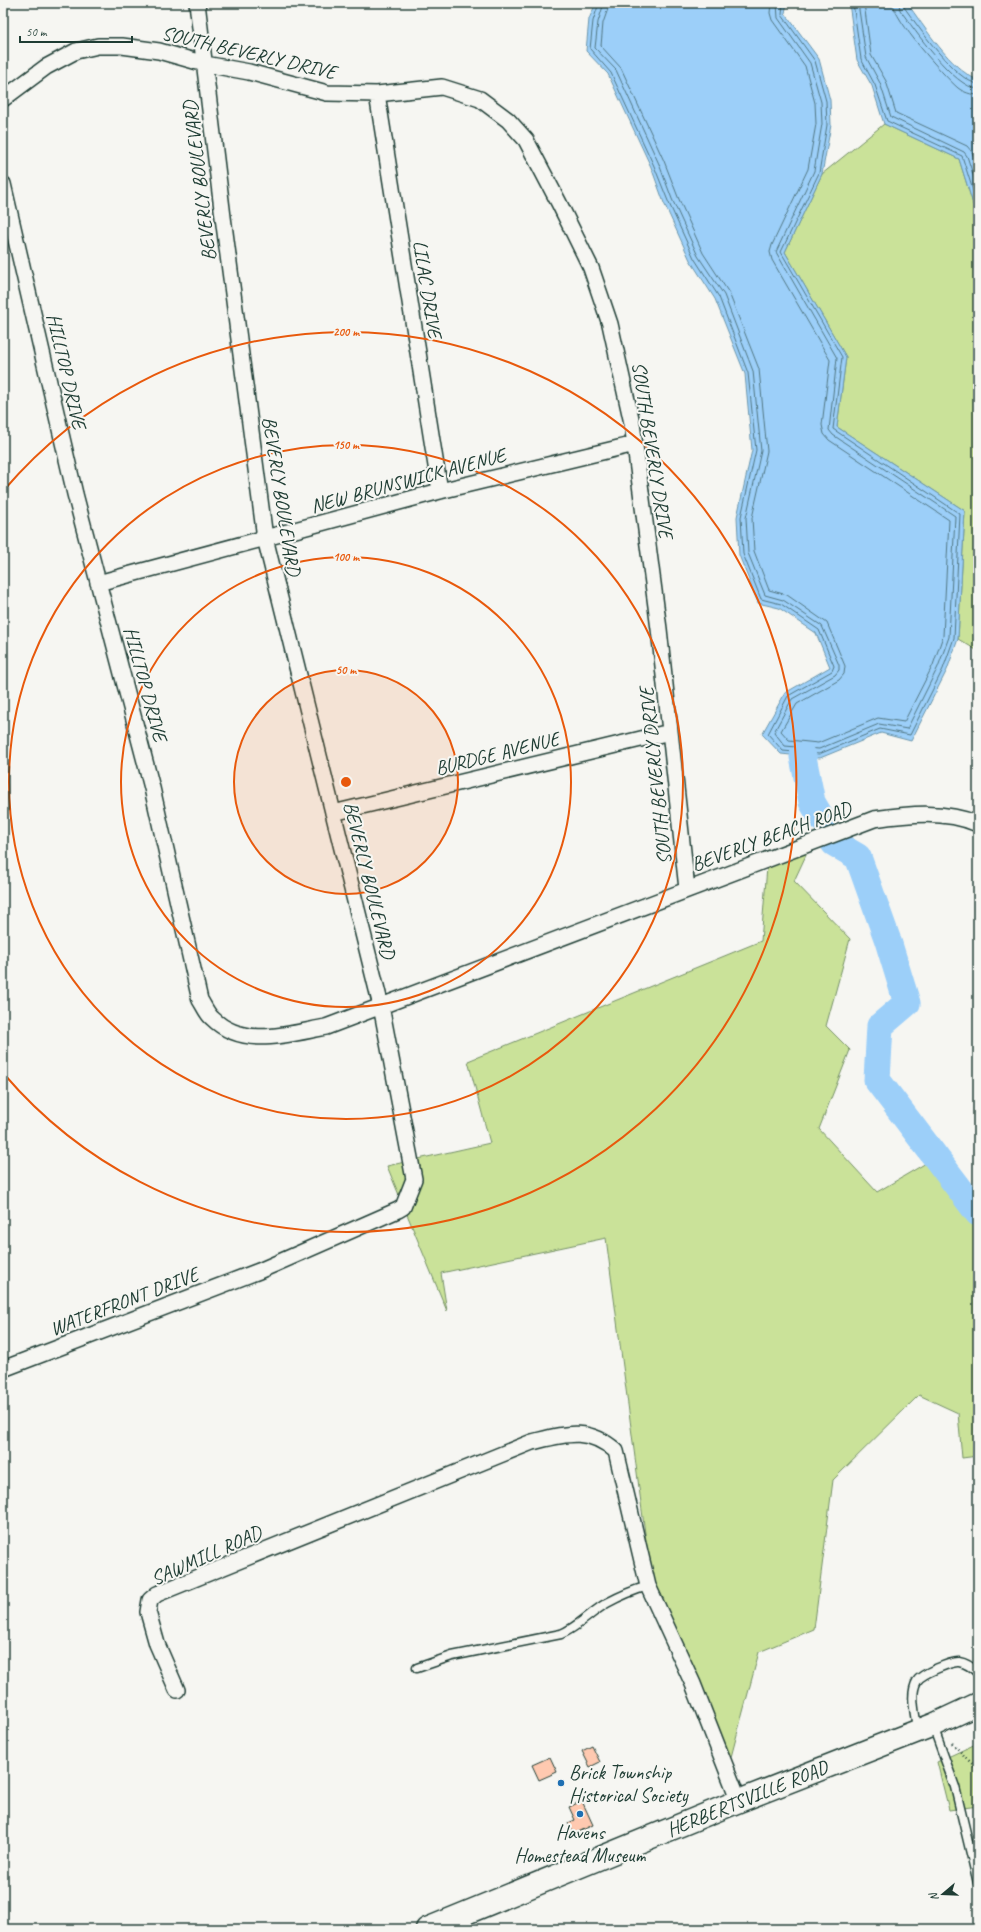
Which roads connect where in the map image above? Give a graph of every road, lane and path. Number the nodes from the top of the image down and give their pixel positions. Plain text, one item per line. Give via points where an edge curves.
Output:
1 (197, 3) edge
2 (205, 64) junction
3 (378, 94) junction
4 (3, 99) edge
5 (3, 184) edge
6 (635, 444) junction
7 (440, 491) junction
8 (265, 538) junction
9 (98, 583) junction
10 (670, 732) junction
11 (333, 813) junction
12 (978, 824) edge
13 (687, 889) junction
14 (381, 1006) junction
15 (259, 1271) joint
16 (3, 1369) edge
17 (648, 1586) junction
18 (417, 1668) dead end
19 (978, 1673) edge
20 (177, 1690) dead end
21 (978, 1704) edge
22 (925, 1728) junction
23 (978, 1770) edge
24 (739, 1801) junction
25 (978, 1883) edge
26 (427, 1929) edge

1 - 2 street, BEVERLY BOULEVARD
2 - 3 street, SOUTH BEVERLY DRIVE via 249,72 327,93
2 - 4 street, SOUTH BEVERLY DRIVE via 159,51 98,46 76,51 46,67
2 - 8 street, BEVERLY BOULEVARD via 222,217
3 - 6 street, SOUTH BEVERLY DRIVE via 442,87 480,99 508,120 526,140 591,268 610,324
3 - 7 street, LILAC DRIVE
5 - 9 street, HILLTOP DRIVE
6 - 7 street, NEW BRUNSWICK AVENUE
6 - 10 street, SOUTH BEVERLY DRIVE
7 - 8 street, NEW BRUNSWICK AVENUE
8 - 9 street, NEW BRUNSWICK AVENUE
8 - 11 street, BEVERLY BOULEVARD
9 - 14 street, HILLTOP DRIVE via 152,788 200,1000 211,1018 242,1035 263,1038 326,1027
10 - 11 street, BURDGE AVENUE
10 - 13 street, SOUTH BEVERLY DRIVE
11 - 14 street, BEVERLY BOULEVARD
12 - 13 street, BEVERLY BEACH ROAD via 947,816 914,813 874,819
13 - 14 street, BEVERLY BEACH ROAD
14 - 15 street, BEVERLY BOULEVARD via 414,1179 410,1194 403,1207 398,1210
15 - 16 street, WATERFRONT DRIVE
17 - 18 lane via 608,1602 572,1629 561,1634 452,1656
17 - 20 street, SAWMILL ROAD via 616,1450 607,1442 580,1433 532,1442 157,1594 150,1600 148,1612 156,1644
17 - 24 street via 693,1684
19 - 22 lane via 968,1665 954,1662 922,1675 918,1680 913,1700
21 - 22 main road, HERBERTSVILLE ROAD
22 - 23 path
22 - 24 main road, HERBERTSVILLE ROAD
22 - 25 lane via 955,1787
24 - 26 main road, HERBERTSVILLE ROAD

